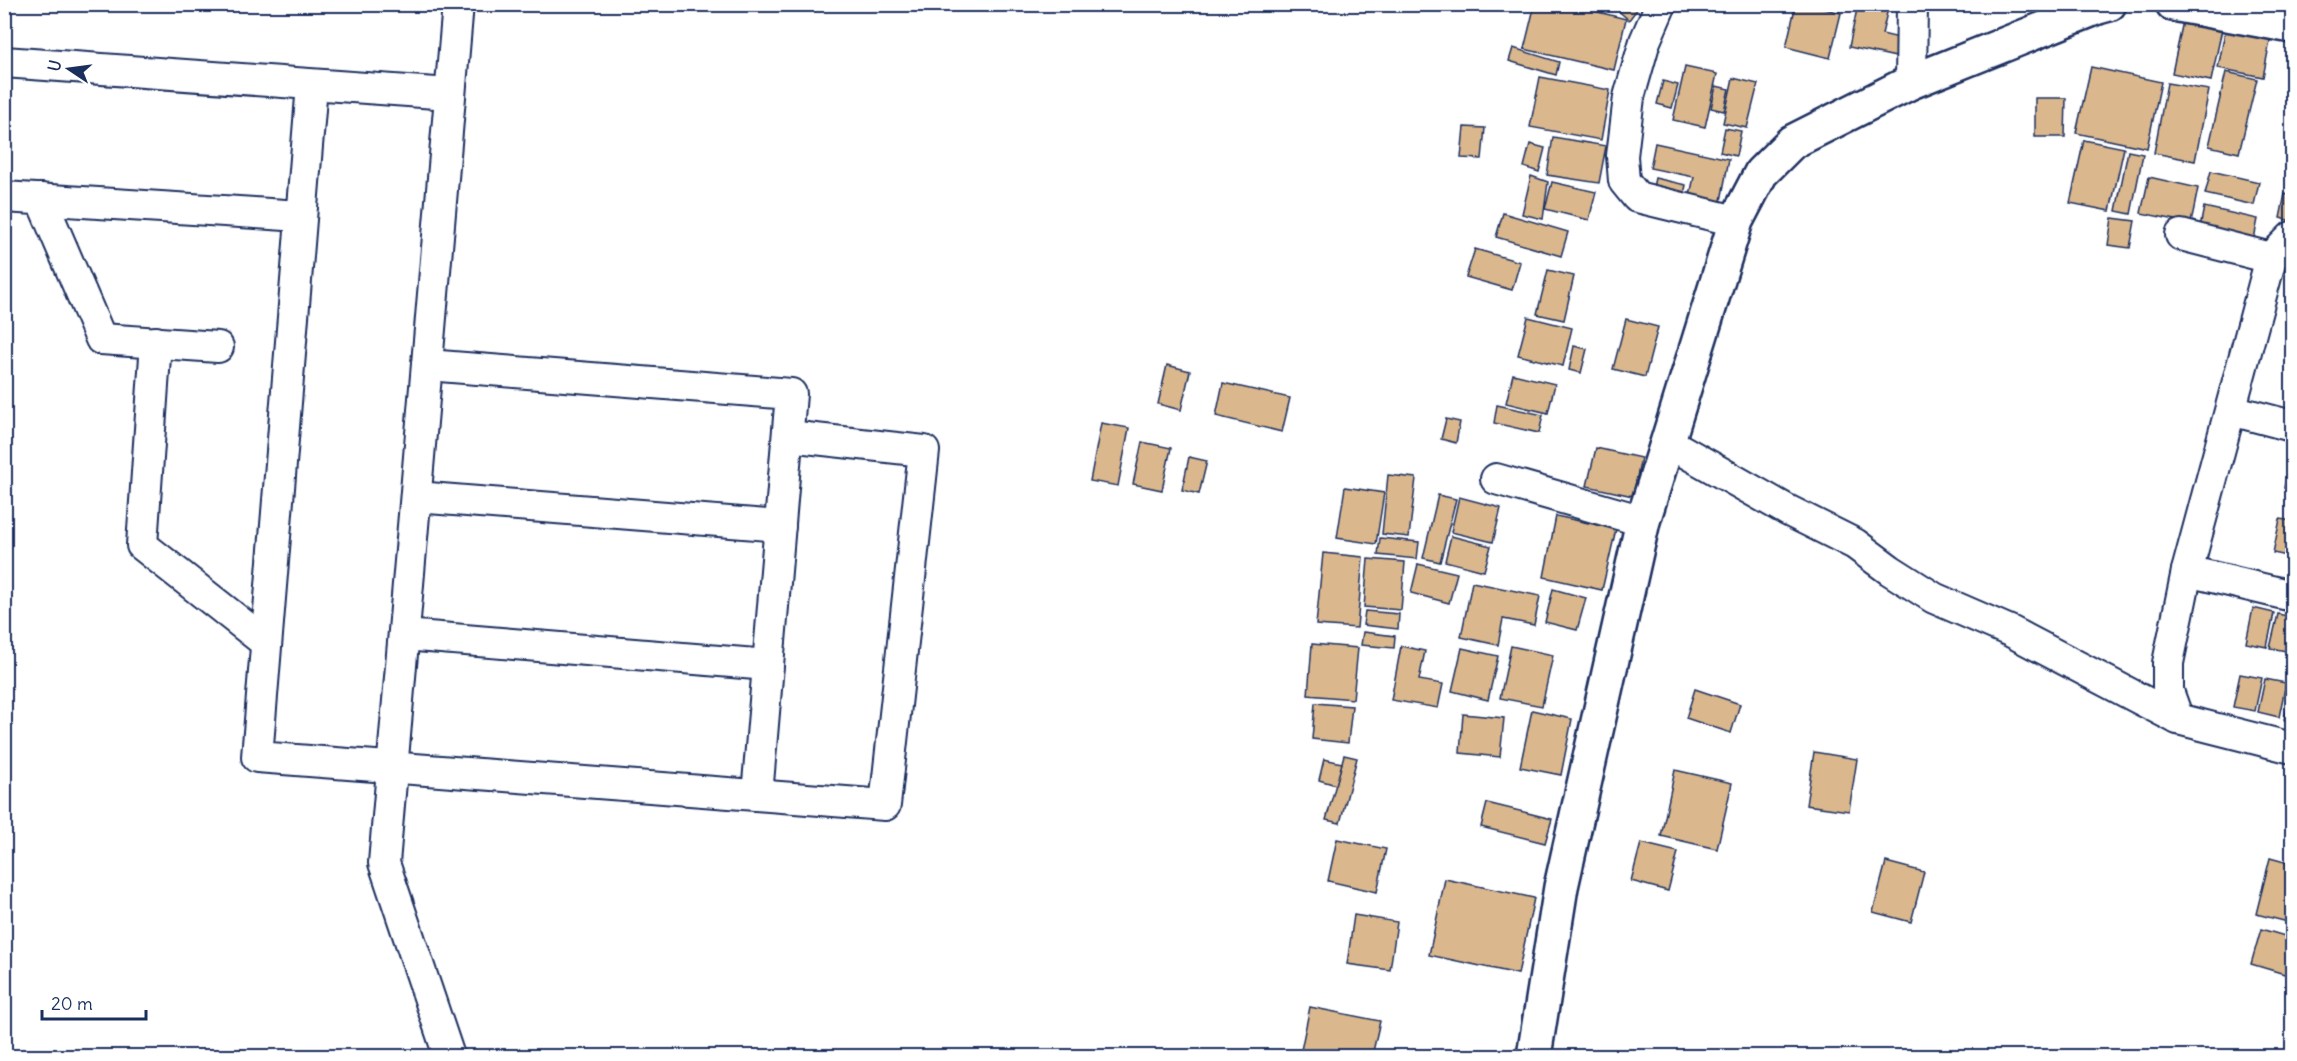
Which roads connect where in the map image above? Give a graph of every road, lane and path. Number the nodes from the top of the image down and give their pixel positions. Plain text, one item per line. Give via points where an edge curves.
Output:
1 (458, 4) edge
2 (1661, 4) edge
3 (1912, 4) edge
4 (2109, 4) edge
5 (2173, 4) edge
6 (2292, 26) edge
7 (4, 62) edge
8 (1911, 82) junction
9 (312, 85) junction
10 (450, 94) junction
11 (4, 197) edge
12 (41, 199) junction
13 (301, 216) junction
14 (1736, 221) junction
15 (2181, 235) dead end
16 (2292, 237) edge
17 (2271, 258) junction
18 (156, 342) junction
19 (218, 347) dead end
20 (427, 365) junction
21 (2231, 410) junction
22 (2292, 426) edge
23 (788, 436) junction
24 (1669, 443) junction
25 (1496, 479) dead end
26 (416, 497) junction
27 (1643, 520) junction
28 (780, 526) junction
29 (2187, 571) junction
30 (2292, 596) edge
31 (404, 635) junction
32 (265, 642) junction
33 (768, 665) junction
34 (2178, 719) junction
35 (2292, 748) edge
36 (393, 767) junction
37 (757, 795) junction
38 (449, 1056) edge
39 (1534, 1056) edge

1 - 10 street
2 - 14 street via 1644,41 1629,97 1622,156 1624,181 1637,197
3 - 8 street
4 - 8 street
5 - 6 street
7 - 9 street
8 - 14 street via 1792,142 1761,173
9 - 10 street
9 - 13 street
10 - 20 street
11 - 12 street
12 - 13 street
12 - 18 street via 101,339
13 - 32 street
14 - 24 street
15 - 17 street
16 - 17 street
17 - 21 street
18 - 19 street
18 - 32 street via 142,544
20 - 23 street via 791,394
20 - 26 street
21 - 22 street
21 - 29 street
23 - 28 street
23 - 37 street via 924,451 885,805
24 - 27 street
24 - 34 street via 1855,544 1934,598 2010,631
25 - 27 street
26 - 28 street
26 - 31 street
27 - 39 street via 1561,887
28 - 33 street
29 - 30 street
29 - 34 street via 2168,663 2168,691
31 - 33 street
31 - 36 street
32 - 36 street via 257,757
33 - 37 street
34 - 35 street
36 - 37 street
36 - 38 street via 384,862

